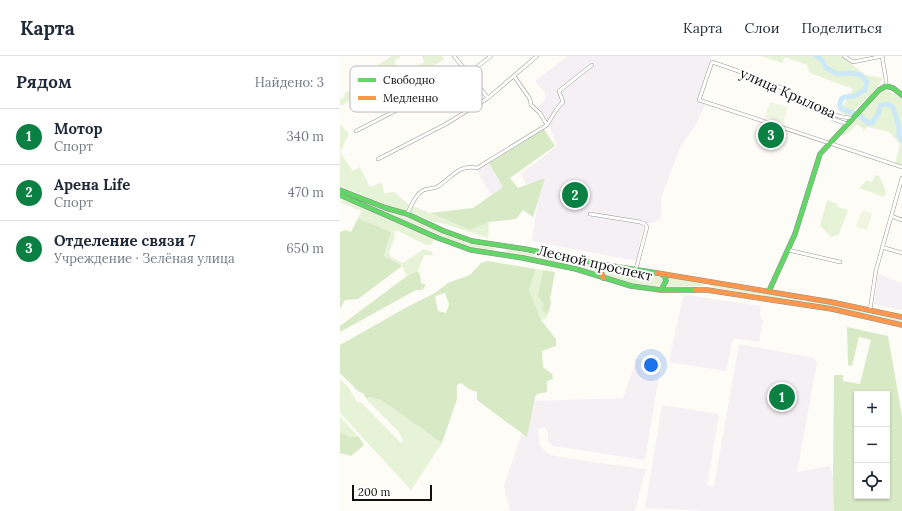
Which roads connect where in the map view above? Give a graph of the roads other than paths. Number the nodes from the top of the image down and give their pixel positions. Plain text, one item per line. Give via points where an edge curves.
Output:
1 (454, 56) edge
2 (491, 56) edge
3 (537, 56) edge
4 (844, 56) edge
5 (882, 56) edge
6 (592, 65) dead end
7 (463, 66) edge
8 (478, 66) edge
9 (514, 76) junction
10 (886, 86) junction
11 (482, 90) edge
12 (902, 95) edge
13 (488, 98) junction
14 (482, 102) edge
15 (394, 112) edge
16 (465, 112) edge
17 (831, 114) junction
18 (853, 117) junction
19 (844, 118) junction
20 (847, 124) junction
21 (548, 125) junction
22 (356, 132) dead end
23 (830, 142) junction
24 (378, 159) dead end
25 (902, 167) edge
26 (902, 178) edge
27 (340, 190) edge
28 (900, 191) edge
29 (340, 195) edge
30 (340, 198) edge
31 (351, 200) junction
32 (408, 214) junction
33 (590, 214) dead end
34 (891, 216) junction
35 (902, 220) edge
36 (496, 245) junction
37 (506, 247) junction
38 (882, 247) junction
39 (788, 250) junction
40 (495, 254) junction
41 (902, 254) edge
42 (504, 255) junction
43 (840, 262) dead end
44 (606, 265) junction
45 (636, 269) junction
46 (662, 274) junction
47 (603, 278) junction
48 (708, 281) junction
49 (661, 290) junction
50 (707, 290) junction
51 (769, 291) junction
52 (805, 297) junction
53 (804, 305) junction
54 (870, 310) junction
55 (902, 317) edge
56 (902, 325) edge

1 - 7 street
2 - 8 street
3 - 9 street
4 - 5 street via 853,62
5 - 10 street
6 - 21 street via 559,90 563,102 556,108
9 - 13 street
9 - 21 street
10 - 12 main road
10 - 18 main road
11 - 13 street
13 - 14 street
15 - 22 street
16 - 24 street
17 - 19 street, улица Крылова
17 - 20 street via 833,119
17 - 23 street, улица Крылова via 793,93 712,62 699,100
18 - 19 street, улица Крылова
18 - 20 main road
19 - 20 street, улица Крылова
20 - 23 main road
21 - 32 street via 477,168 469,167 458,171 436,187 422,191
23 - 25 street
23 - 39 main road via 820,154
26 - 28 street
27 - 32 main road, Лесной проспект
28 - 34 street
29 - 31 main road, Лесной проспект
30 - 31 main road
31 - 40 main road, Лесной проспект via 453,244
32 - 36 main road, Лесной проспект via 456,236
33 - 45 street via 645,224 647,227
34 - 35 street
34 - 38 street
36 - 37 main road, Лесной проспект
36 - 40 main road
37 - 42 main road
37 - 44 main road, Лесной проспект
38 - 41 street
38 - 54 street
39 - 43 street
39 - 51 main road
40 - 42 main road, Лесной проспект
42 - 47 main road, Лесной проспект via 576,268
44 - 45 main road, Лесной проспект
44 - 47 main road via 601,271
45 - 46 main road, Лесной проспект
46 - 48 main road, Лесной проспект
46 - 49 main road via 666,281
47 - 49 main road, Лесной проспект via 631,286
48 - 50 main road
48 - 51 main road, Лесной проспект
49 - 50 main road, Лесной проспект
50 - 53 main road, Лесной проспект
51 - 52 main road, Лесной проспект
52 - 53 main road via 807,302
52 - 54 main road, Лесной проспект
53 - 56 main road, Лесной проспект
54 - 55 main road, Лесной проспект

